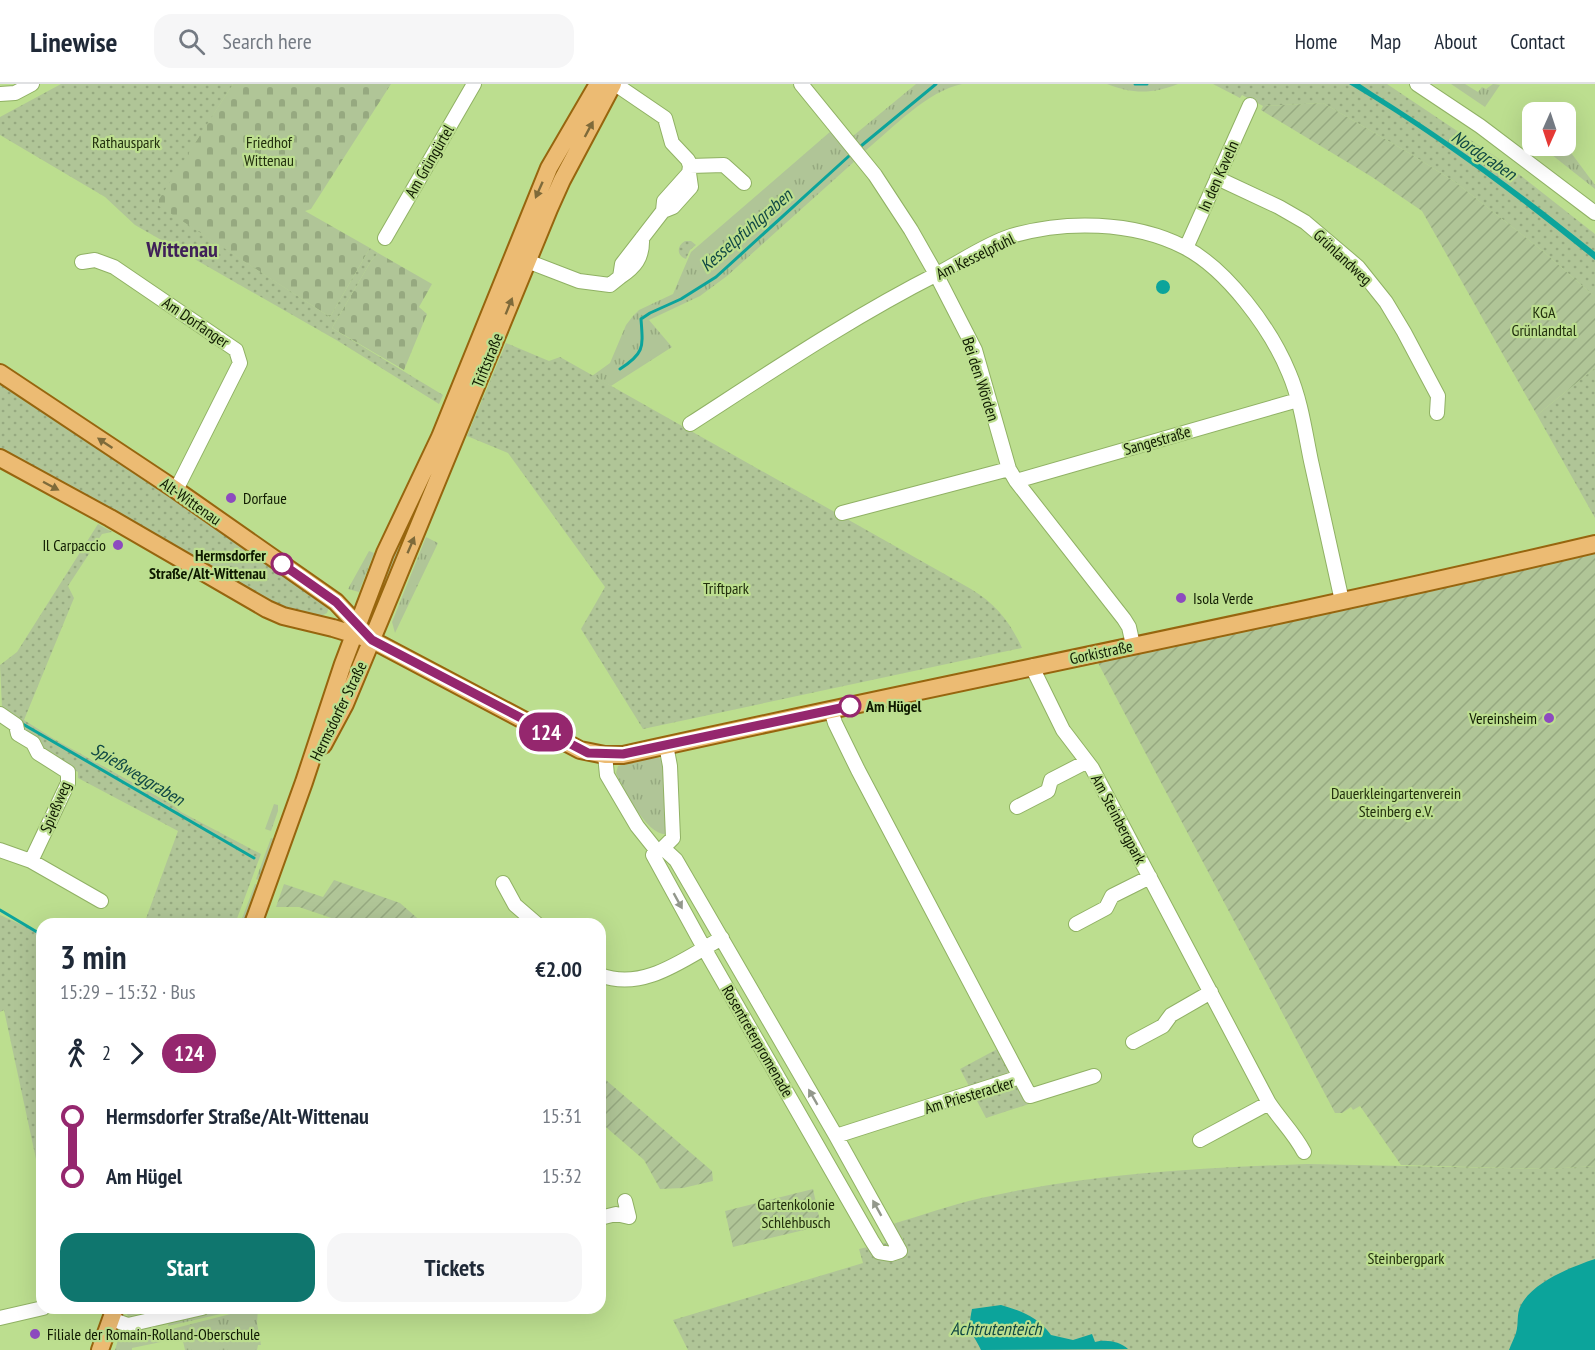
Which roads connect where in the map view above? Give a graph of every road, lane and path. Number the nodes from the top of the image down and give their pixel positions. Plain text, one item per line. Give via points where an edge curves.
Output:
1 (32, 84) edge
2 (474, 84) edge
3 (598, 84) edge
4 (614, 84) edge
5 (801, 84) edge
6 (1417, 84) edge
7 (0, 94) edge
8 (1250, 105) dead end
9 (690, 169) junction
10 (1217, 178) junction
11 (744, 183) dead end
12 (1595, 213) edge
13 (385, 238) dead end
14 (1186, 248) junction
15 (527, 261) junction
16 (82, 262) dead end
17 (936, 274) junction
18 (0, 373) edge
19 (1298, 400) junction
20 (1437, 413) dead end
21 (690, 424) dead end
22 (446, 440) junction
23 (0, 458) edge
24 (1012, 475) junction
25 (176, 490) junction
26 (403, 513) junction
27 (842, 513) dead end
28 (421, 521) junction
29 (1595, 544) edge
30 (1342, 601) junction
31 (336, 602) junction
32 (322, 625) junction
33 (356, 630) junction
34 (372, 640) junction
35 (1133, 645) junction
36 (1034, 666) junction
37 (831, 710) junction
38 (0, 714) edge
39 (666, 745) junction
40 (606, 755) junction
41 (1086, 762) junction
42 (304, 782) junction
43 (1017, 807) dead end
44 (660, 849) junction
45 (0, 850) edge
46 (31, 861) junction
47 (1150, 877) junction
48 (503, 883) dead end
49 (101, 901) dead end
50 (255, 918) edge
51 (530, 918) edge
52 (1076, 924) dead end
53 (722, 938) junction
54 (704, 948) junction
55 (606, 976) edge
56 (1211, 992) junction
57 (1133, 1042) dead end
58 (1094, 1076) dead end
59 (1020, 1077) junction
60 (1269, 1103) junction
61 (828, 1123) junction
62 (811, 1133) junction
63 (836, 1136) junction
64 (1200, 1140) dead end
65 (1304, 1152) dead end
66 (625, 1201) dead end
67 (606, 1216) edge
68 (36, 1310) edge
69 (113, 1314) edge
70 (114, 1314) edge
71 (176, 1314) edge
72 (0, 1318) edge
73 (100, 1350) edge

1 - 7 street via 15,93
2 - 13 street, Am Grüngürtel
3 -> 22 main road, Triftstraße via 549,168
4 - 9 street via 664,118 672,143 688,160
15 -> 4 main road, Triftstraße via 562,180
5 - 17 street, Bei den Wörden via 875,175
6 - 12 street
8 - 10 street, In den Kaveln
9 - 11 street via 724,165
9 - 15 street via 622,264 620,277 610,285 579,281
10 - 14 street, In den Kaveln
10 - 20 street, Grünlandweg via 1305,222 1358,267 1404,332 1438,396
14 - 17 street, Am Kesselpfuhl via 1124,229 1060,227 1003,239
14 - 19 street, Am Kesselpfuhl via 1218,272 1257,315 1280,352
22 -> 15 main road, Triftstraße
16 - 25 street, Am Dorfanger via 95,260 114,267 236,350 240,363
17 - 21 street, Am Kesselpfuhl via 835,331
17 - 24 street, Bei den Wörden via 975,350
25 -> 18 main road, Alt-Wittenau
19 - 24 street, Sangestraße
19 - 30 street, Am Kesselpfuhl
22 - 26 main road, Triftstraße
22 - 28 main road, Triftstraße
23 -> 32 main road via 267,609
24 - 27 street, Sangestraße
24 - 35 street, Bei den Wörden via 1124,619
25 - 31 main road, Alt-Wittenau
26 - 28 main road
26 - 33 main road, Triftstraße
34 -> 28 main road, Triftstraße
29 - 30 main road, Gorkistraße
30 - 35 main road, Gorkistraße
31 - 32 main road
31 - 33 main road, Alt-Wittenau
32 - 33 main road
33 - 34 main road, Alt-Wittenau
33 - 42 main road, Hermsdorfer Straße
34 - 40 main road, Alt-Wittenau via 579,750
34 - 42 main road, Hermsdorfer Straße via 345,704
35 - 36 main road, Gorkistraße
36 - 37 main road, Gorkistraße
36 - 41 street, Am Steinbergpark via 1063,730
37 - 39 main road, Gorkistraße
37 - 59 street via 858,770
38 - 46 street, Spießweg via 16,726 18,734 33,743 38,753 68,772 68,783
39 - 40 main road, Gorkistraße
39 - 44 street via 673,838
40 - 44 street, Rosentreterpromenade via 607,775 637,826
41 - 43 street, Am Steinbergpark via 1052,780 1048,791
41 - 47 street, Am Steinbergpark
42 - 50 main road, Hermsdorfer Straße
44 - 53 street, Rosentreterpromenade via 676,860
44 -> 54 street, Rosentreterpromenade via 653,855
45 - 46 street
46 - 49 street
47 - 52 street, Am Steinbergpark via 1112,897 1106,908
47 - 56 street, Am Steinbergpark
48 - 51 street via 515,905
53 - 54 street
61 -> 53 street, Rosentreterpromenade
54 - 55 street via 652,976 625,981
54 - 62 street, Rosentreterpromenade
56 - 57 street
56 - 60 street, Am Steinbergpark
58 - 59 street, Am Priesteracker via 1030,1096
59 - 63 street, Am Priesteracker
60 - 64 street
60 - 65 street, Am Steinbergpark via 1296,1135
61 - 62 street
61 - 63 street, Rosentreterpromenade
62 -> 63 street, Rosentreterpromenade via 879,1252 900,1251
66 - 67 street via 629,1217
68 - 72 street
69 - 73 main road
70 - 71 street via 128,1325

